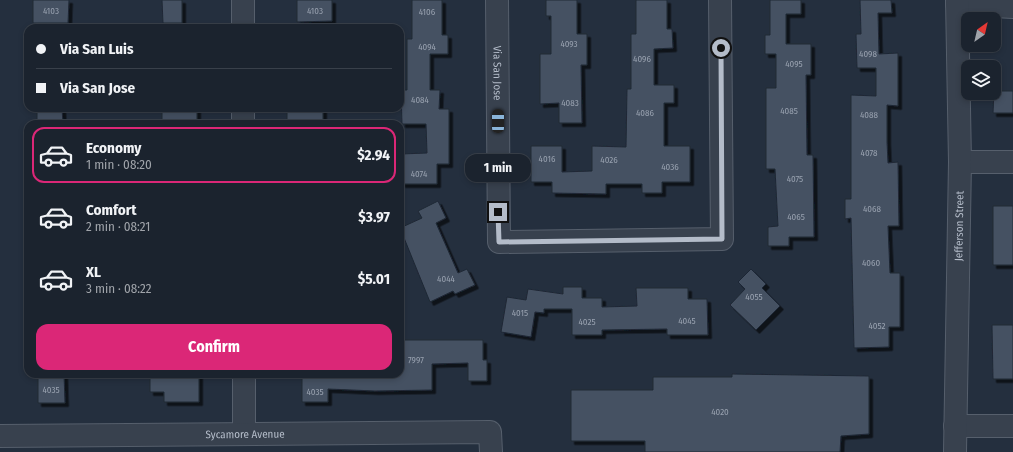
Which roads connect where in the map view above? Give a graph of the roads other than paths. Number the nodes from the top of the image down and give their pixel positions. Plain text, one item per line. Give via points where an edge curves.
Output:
1 (242, 0) edge
2 (496, 0) edge
3 (720, 0) edge
4 (957, 2) edge
5 (1013, 7) edge
6 (243, 24) edge
7 (960, 162) junction
8 (1013, 162) edge
9 (244, 378) edge
10 (955, 426) junction
11 (1013, 426) edge
12 (244, 433) junction
13 (0, 436) edge
14 (490, 442) edge
15 (954, 452) edge

1 - 6 street
2 - 3 street, Via San Jose via 499,242 722,239
4 - 5 street
4 - 7 street, Jefferson Street
7 - 8 street
7 - 10 street, Jefferson Street
9 - 12 street
10 - 11 street
10 - 15 street, Jefferson Street
12 - 13 street, Sycamore Avenue
12 - 14 street, Sycamore Avenue

